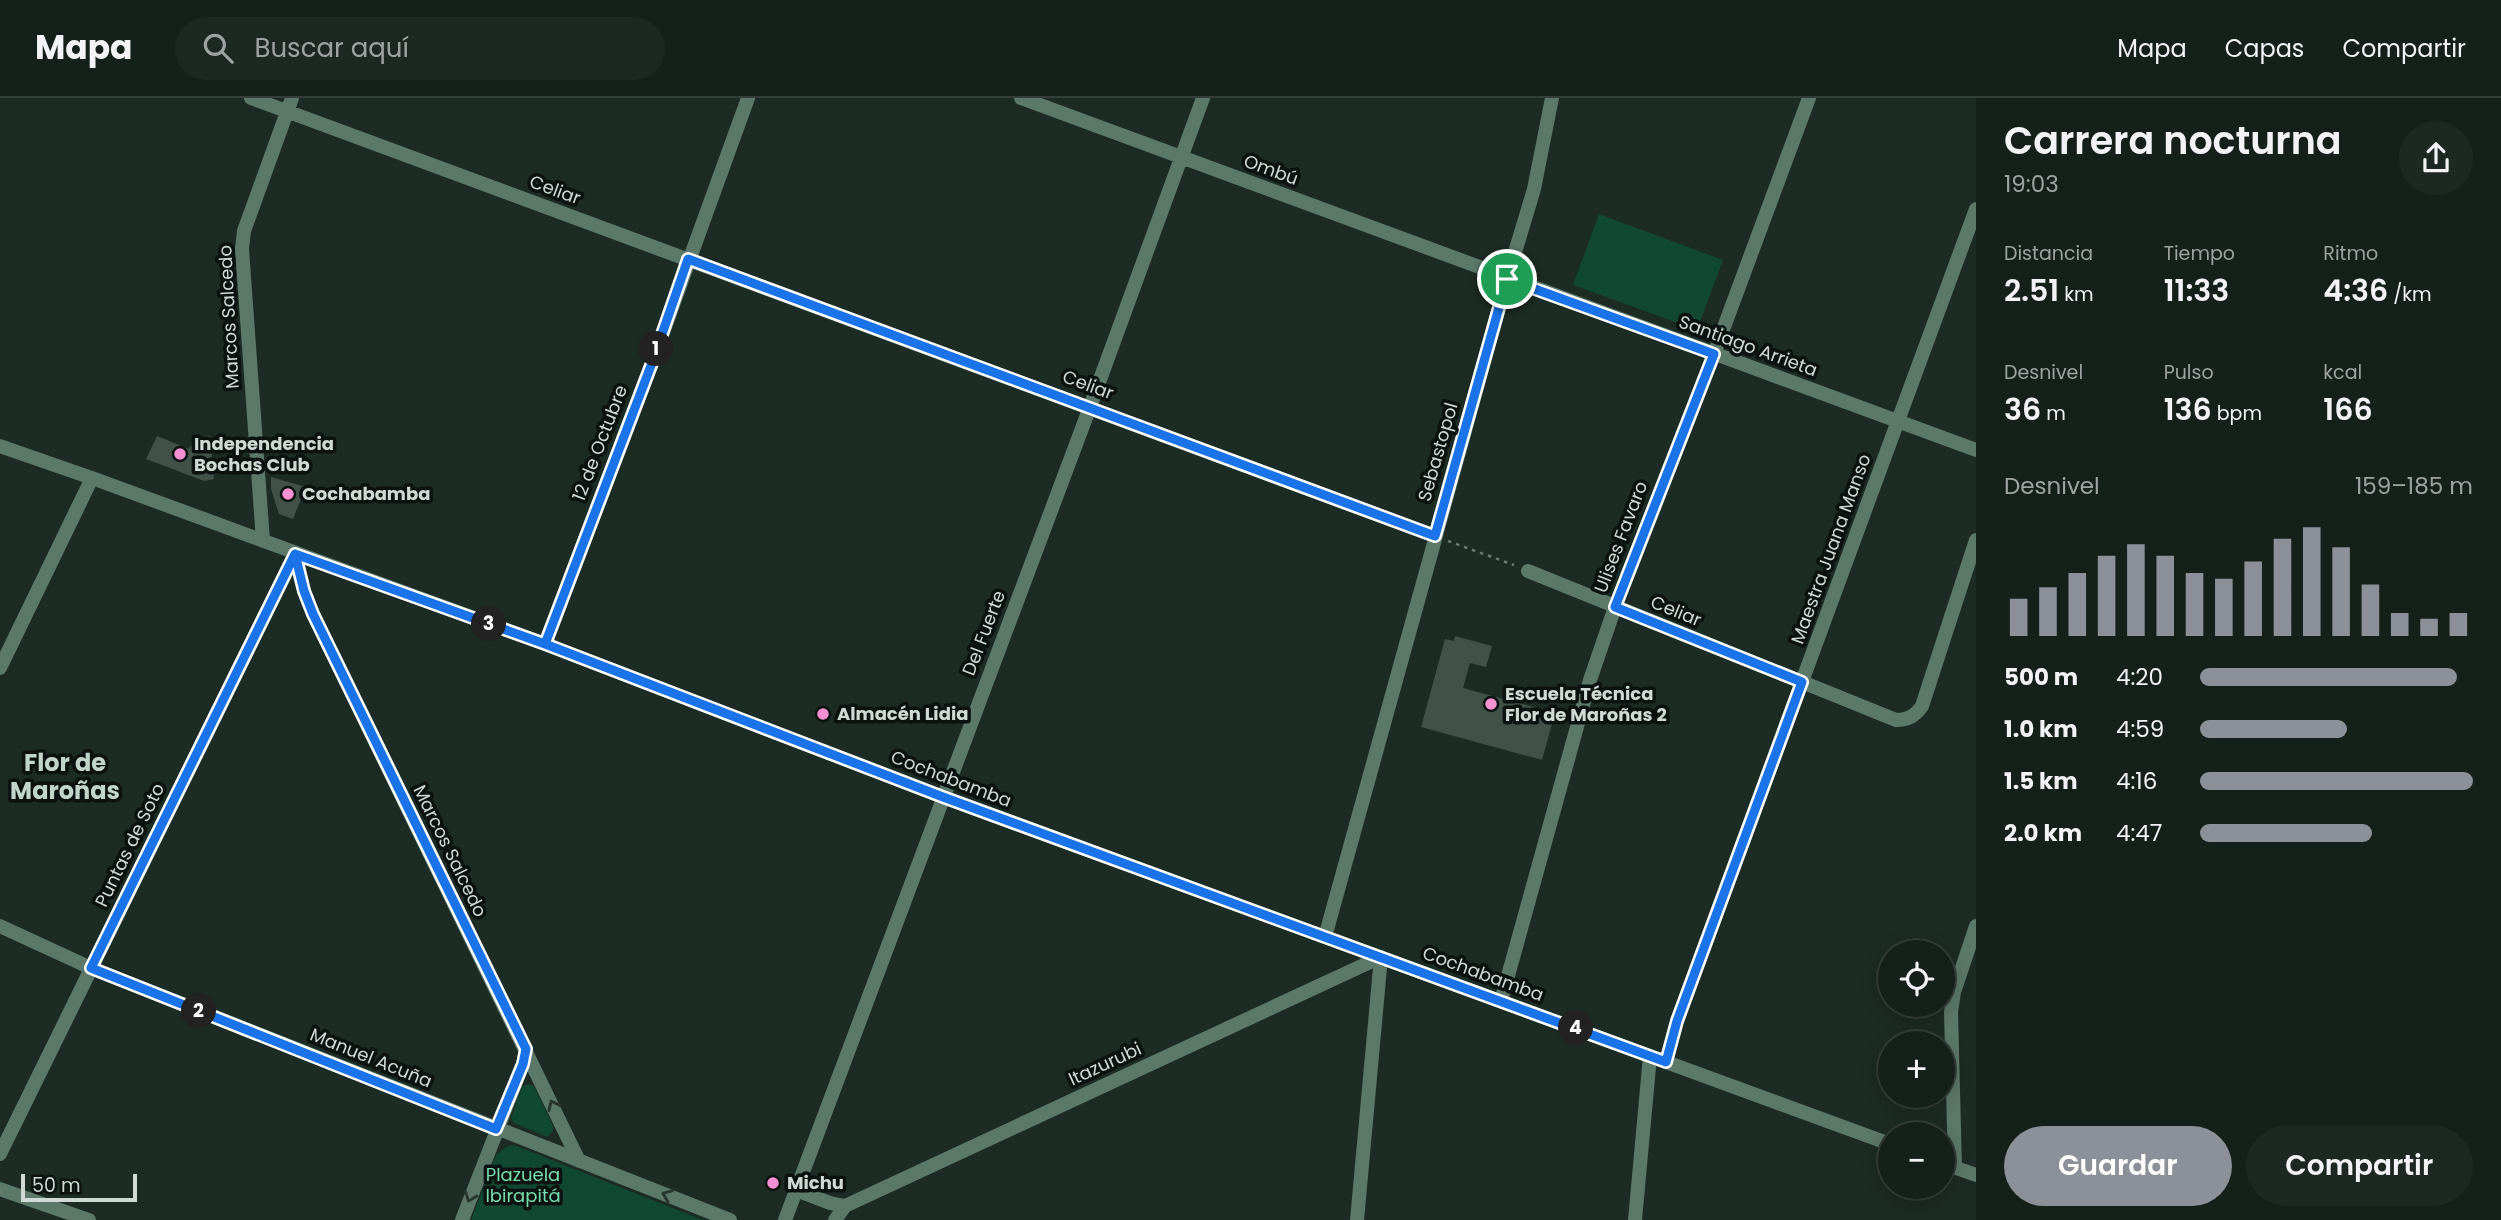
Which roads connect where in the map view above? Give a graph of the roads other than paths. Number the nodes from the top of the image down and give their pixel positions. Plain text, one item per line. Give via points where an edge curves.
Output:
1 (251, 98) edge
2 (748, 98) edge
3 (1021, 98) edge
4 (1203, 98) edge
5 (1552, 98) edge
6 (1809, 98) edge
7 (289, 105) edge
8 (1181, 157) junction
9 (1976, 209) edge
10 (688, 259) junction
11 (1507, 279) junction
12 (1714, 354) junction
13 (1090, 407) junction
14 (1899, 423) junction
15 (0, 446) edge
16 (1976, 450) edge
17 (92, 478) junction
18 (1435, 536) junction
19 (1976, 540) edge
20 (263, 541) junction
21 (295, 554) junction
22 (1528, 570) road end
23 (1615, 607) junction
24 (545, 644) junction
25 (0, 668) edge
26 (1802, 682) junction
27 (943, 797) junction
28 (0, 926) edge
29 (1976, 926) edge
30 (1325, 937) junction
31 (1381, 957) junction
32 (91, 968) junction
33 (1501, 1001) junction
34 (526, 1049) junction
35 (1650, 1056) junction
36 (1666, 1062) junction
37 (1950, 1122) edge
38 (496, 1129) junction
39 (1878, 1140) edge
40 (0, 1154) edge
41 (579, 1161) junction
42 (1955, 1167) edge
43 (1976, 1175) edge
44 (0, 1189) edge
45 (796, 1190) junction
46 (845, 1206) junction
47 (89, 1220) edge
48 (462, 1220) edge
49 (730, 1220) edge
50 (785, 1220) edge
51 (835, 1220) edge
52 (1357, 1220) edge
53 (1635, 1220) edge

1 - 7 street, Celiar
2 - 10 street, 12 de Octubre
3 - 8 street, Ombú
4 - 8 street, Del Fuerte
5 - 11 street, Sebastopol via 1534,189
6 - 12 street, Ulises Favaro
7 - 10 street, Celiar
7 - 20 street, Marcos Salcedo via 244,231 242,249
8 - 11 street, Ombú
8 - 13 street, Del Fuerte
9 - 14 street, Maestra Juana Manso
10 - 13 street, Celiar
10 - 24 street, 12 de Octubre
11 - 12 street, Santiago Arrieta
11 - 18 street, Sebastopol
12 - 14 street, Santiago Arrieta
12 - 23 street, Ulises Favaro
13 - 18 street, Celiar
13 - 27 street, Del Fuerte
14 - 16 street, Santiago Arrieta
14 - 26 street, Maestra Juana Manso
15 - 17 street, Cochabamba
17 - 20 street, Cochabamba
17 - 25 street
18 - 30 street, Sebastopol
19 - 26 street, Celiar via 1918,712 1896,720
20 - 21 street, Cochabamba
21 - 24 street, Cochabamba
21 - 32 street, Puntas de Soto
21 - 34 street, Marcos Salcedo via 313,614
22 - 23 street, Celiar
23 - 26 street, Celiar
23 - 33 street, Ulises Favaro via 1590,680
24 - 27 street, Cochabamba
26 - 36 street, Maestra Juana Manso
27 - 30 street, Cochabamba
27 - 45 street, Del Fuerte
28 - 32 street, Manuel Acuña
29 - 37 street via 1951,1012
30 - 31 street, Cochabamba
31 - 33 street, Cochabamba
31 - 46 street, Itazurubi
31 - 52 street
32 - 38 street, Manuel Acuña
32 - 40 street, Puntas de Soto
33 - 35 street, Cochabamba
34 - 38 street
41 -> 34 street, Marcos Salcedo
35 - 36 street, Cochabamba
35 - 53 street
36 - 39 street, Cochabamba
38 - 41 street, Manuel Acuña
38 -> 48 street
49 -> 41 street, Manuel Acuña
42 - 43 street
44 - 47 street
45 - 46 street
45 - 50 street, Del Fuerte
46 - 51 street, Itazurubi

